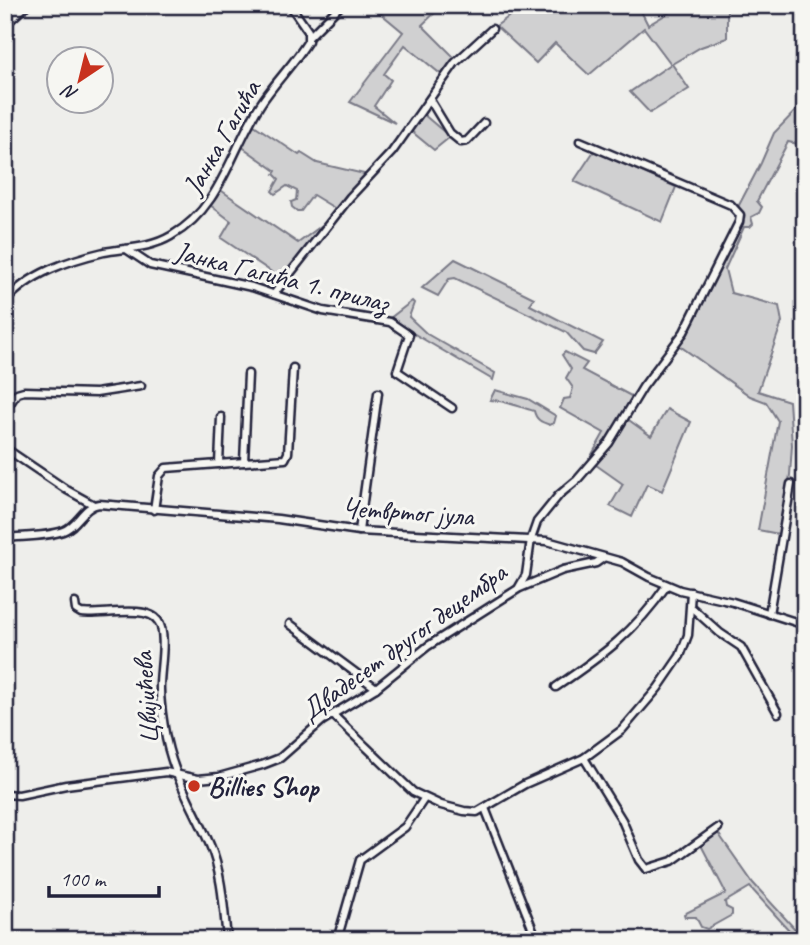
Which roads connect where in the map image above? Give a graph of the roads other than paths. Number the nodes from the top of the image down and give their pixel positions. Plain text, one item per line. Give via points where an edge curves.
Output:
1 (290, 5) edge
2 (341, 5) edge
3 (23, 7) edge
4 (5, 24) edge
5 (492, 29) dead end
6 (309, 37) junction
7 (430, 100) junction
8 (484, 123) dead end
9 (580, 141) dead end
10 (125, 249) junction
11 (5, 286) edge
12 (11, 294) junction
13 (274, 294) junction
14 (5, 302) edge
15 (293, 368) dead end
16 (248, 374) dead end
17 (141, 386) dead end
18 (378, 393) dead end
19 (452, 408) dead end
20 (5, 411) edge
21 (221, 417) dead end
22 (5, 448) edge
23 (244, 462) junction
24 (219, 464) junction
25 (791, 484) dead end
26 (94, 505) junction
27 (154, 510) junction
28 (359, 531) junction
29 (5, 538) edge
30 (531, 539) junction
31 (603, 558) junction
32 (667, 585) junction
33 (518, 589) junction
34 (691, 592) junction
35 (75, 603) dead end
36 (691, 607) junction
37 (769, 614) junction
38 (290, 624) dead end
39 (805, 625) edge
40 (556, 687) dead end
41 (376, 688) junction
42 (778, 713) dead end
43 (333, 715) junction
44 (584, 758) junction
45 (175, 773) junction
46 (5, 794) edge
47 (424, 799) junction
48 (485, 808) junction
49 (718, 828) dead end
50 (227, 940) edge
51 (337, 940) edge
52 (537, 940) edge

1 - 6 street
2 - 6 street, Јанка Гагића
3 - 4 street
5 - 7 street via 455,63
6 - 10 street, Јанка Гагића via 260,106 200,214 164,240
7 - 8 street via 450,133 461,142
7 - 13 street
9 - 30 street, Двадесет другог децембра via 731,205 740,215 684,332 609,443 544,512
10 - 12 street, Јанка Гагића via 61,265
10 - 13 street, Јанка Гагића 1. прилаз via 150,265
11 - 12 street
12 - 14 street, Јанка Гагића
13 - 19 street, Јанка Гагића 1. прилаз via 323,311 390,322 406,331 409,337 397,371
15 - 23 street via 287,456
16 - 23 street
17 - 20 street via 96,393 20,392
18 - 28 street
21 - 24 street
22 - 26 street
23 - 24 street
24 - 27 street via 166,468 159,476
25 - 37 street
26 - 27 street, Четвртог јула
26 - 29 street via 62,532
27 - 28 street, Четвртог јула via 278,519
28 - 30 street, Четвртог јула
30 - 31 street, Четвртог јула
30 - 33 street, Двадесет другог децембра via 526,575
31 - 32 street, Четвртог јула via 622,562
31 - 33 street
32 - 34 street, Четвртог јула
32 - 40 street via 625,637
33 - 41 street, Двадесет другог децембра via 428,646
34 - 36 street
34 - 37 street, Четвртог јула
35 - 45 street, Цвијићева via 79,613 144,612 159,621 160,693
36 - 42 street via 741,647
36 - 44 street via 685,646 672,670 622,730
37 - 39 street, Четвртог јула
38 - 41 street
41 - 43 street, Двадесет другог децембра
43 - 45 street, Двадесет другог децембра via 280,758 262,765 198,779
43 - 47 street
44 - 48 street
44 - 49 street via 646,869 672,861
45 - 46 street, Двадесет другог децембра
45 - 50 street, Цвијићева via 211,848
47 - 48 street via 471,813
47 - 51 street via 405,827 360,860
48 - 52 street

